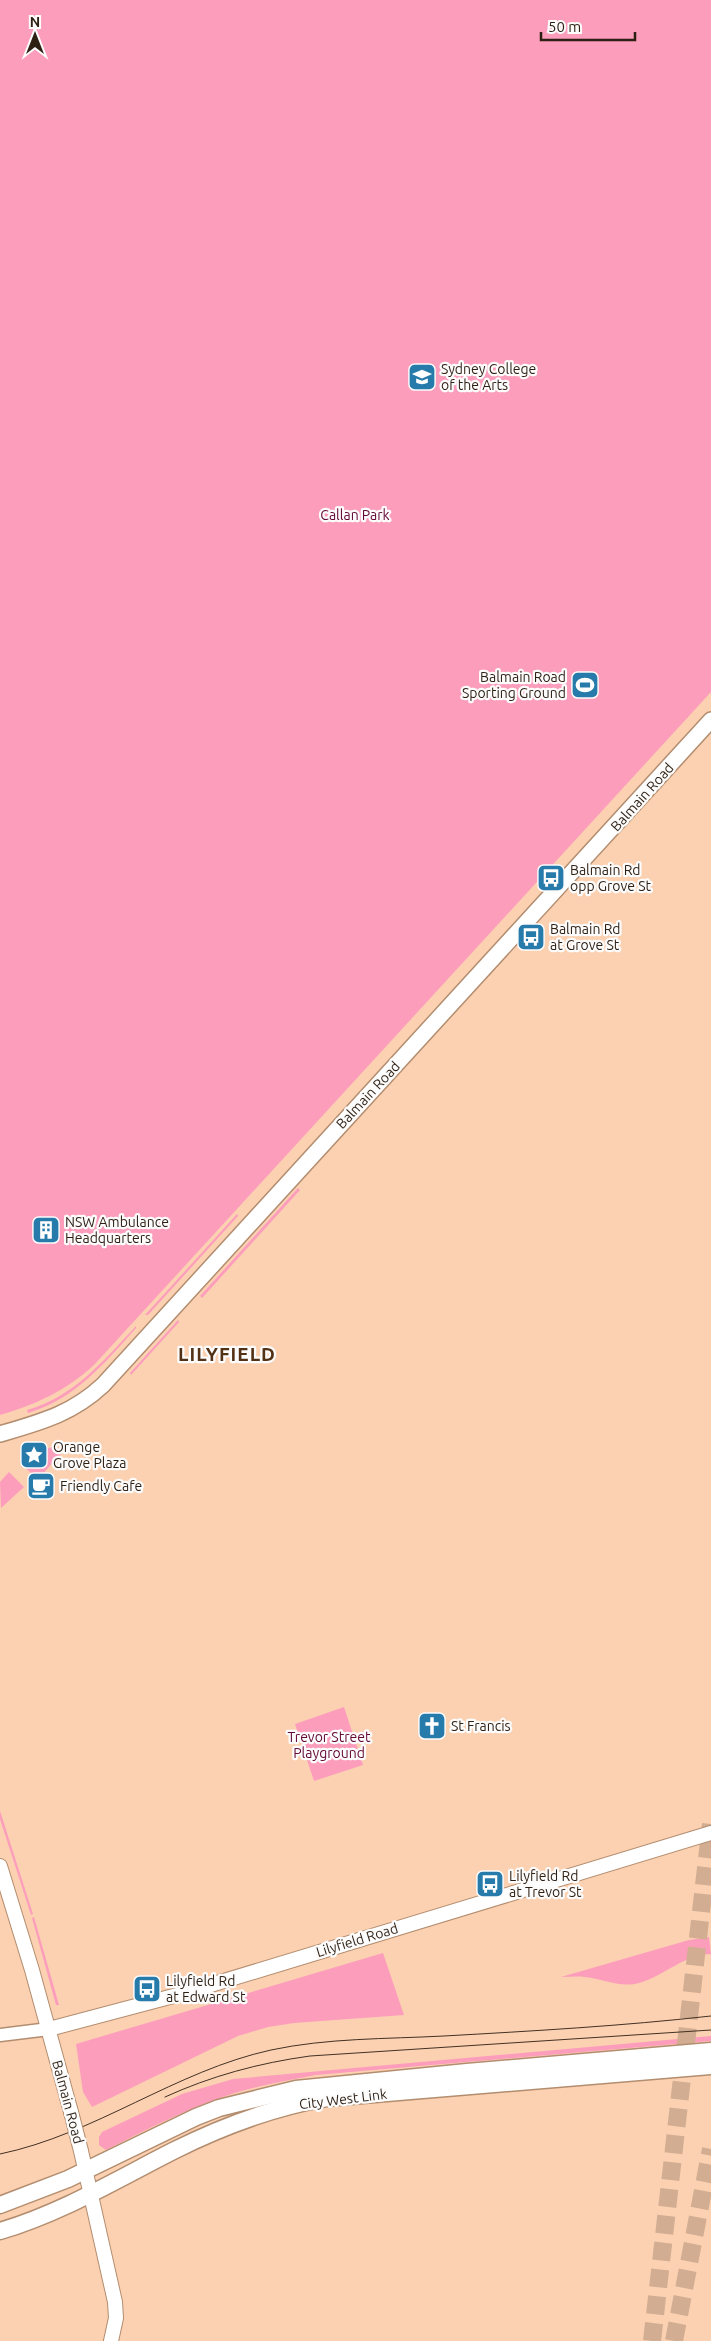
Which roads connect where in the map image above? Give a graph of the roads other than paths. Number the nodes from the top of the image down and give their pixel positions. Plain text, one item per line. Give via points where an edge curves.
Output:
1 (711, 720) edge
2 (0, 1434) edge
3 (711, 1833) edge
4 (0, 1866) edge
5 (49, 2029) junction
6 (0, 2035) edge
7 (711, 2051) edge
8 (711, 2066) edge
9 (86, 2170) junction
10 (92, 2194) junction
11 (0, 2205) edge
12 (0, 2231) edge
13 (111, 2341) edge

1 - 2 main road, Balmain Road via 103,1385 65,1413
3 - 5 main road, Lilyfield Road via 180,1994
4 - 5 main road, Balmain Road
5 - 6 street, Lilyfield Road
5 - 9 main road, Balmain Road, bridge
7 - 9 highway, City West Link via 296,2089 219,2108
8 - 10 highway, City West Link via 303,2102 175,2150
9 - 10 main road, Balmain Road
9 - 11 highway, City West Link
10 - 12 highway, City West Link
10 - 13 main road, Balmain Road via 116,2302

